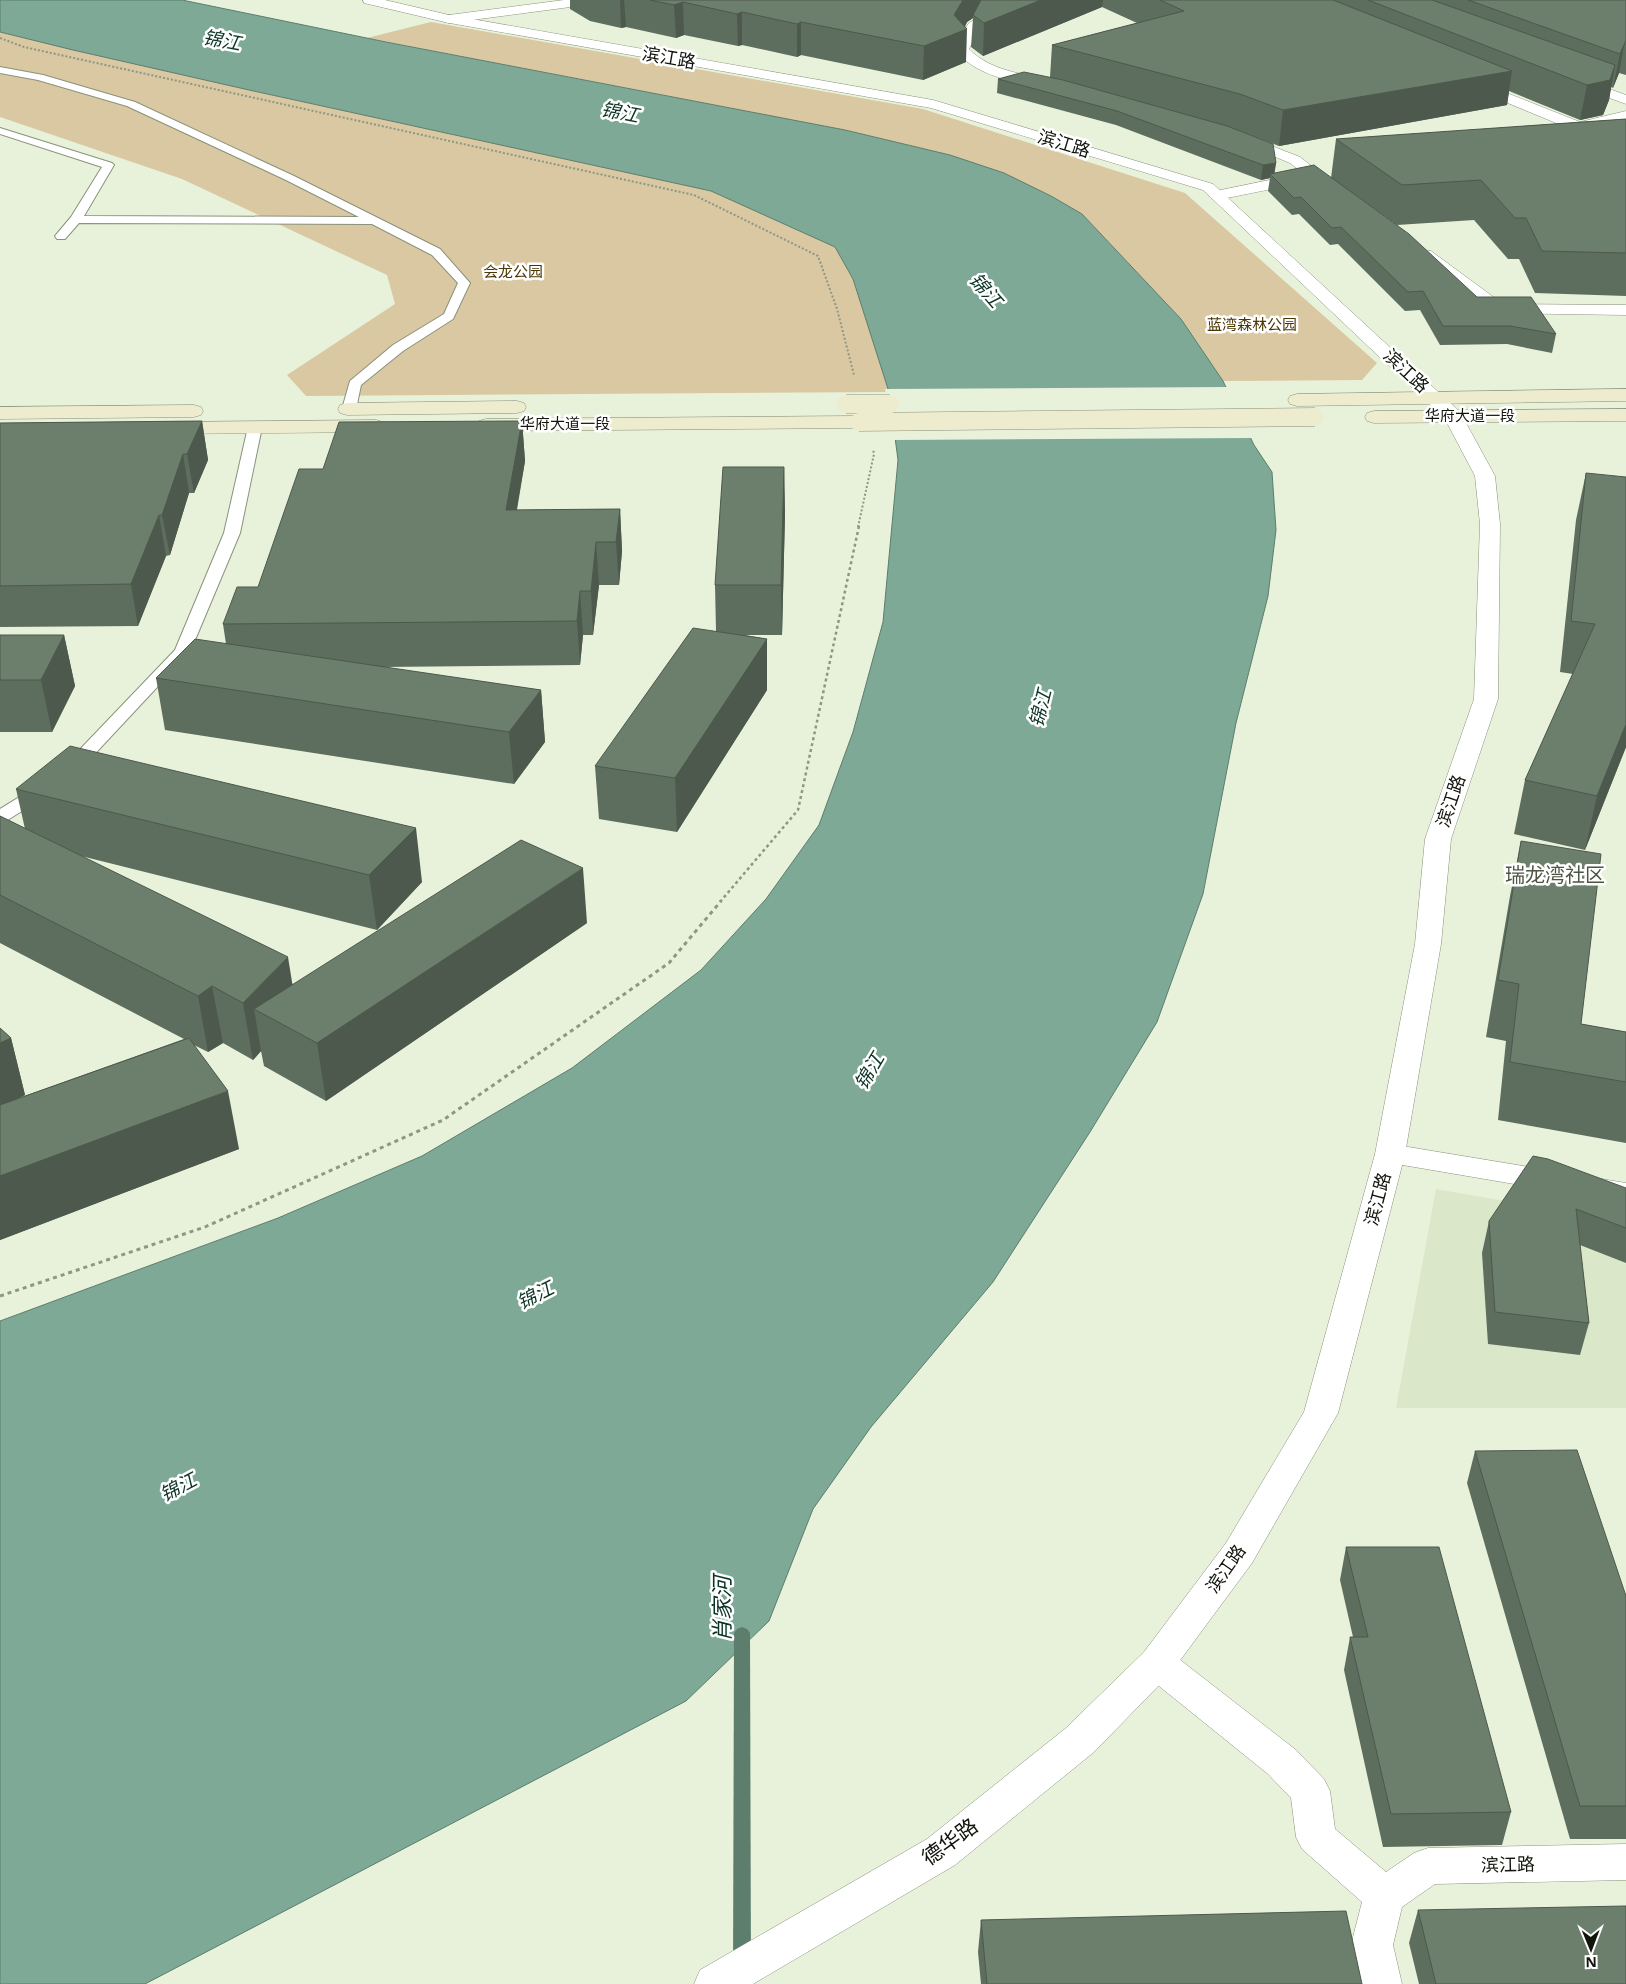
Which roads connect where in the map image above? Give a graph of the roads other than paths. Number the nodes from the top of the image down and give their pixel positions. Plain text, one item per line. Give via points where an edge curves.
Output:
1 (369, 0) edge
2 (593, 0) edge
3 (994, 0) edge
4 (468, 5) dead end
5 (449, 19) junction
6 (0, 70) edge
7 (1460, 79) edge
8 (1058, 86) edge
9 (1626, 92) edge
10 (1626, 100) edge
11 (1626, 115) edge
12 (1579, 127) junction
13 (0, 131) edge
14 (1222, 132) edge
15 (1626, 148) edge
16 (1315, 175) junction
17 (1331, 187) edge
18 (1217, 195) junction
19 (76, 219) junction
20 (376, 221) junction
21 (61, 236) dead end
22 (1411, 245) edge
23 (1626, 310) edge
24 (1626, 395) edge
25 (1434, 397) junction
26 (1003, 403) dead end
27 (827, 404) dead end
28 (905, 404) dead end
29 (538, 406) dead end
30 (349, 409) junction
31 (0, 413) edge
32 (1626, 415) edge
33 (1453, 416) junction
34 (255, 427) junction
35 (0, 429) edge
36 (0, 817) edge
37 (1390, 1154) junction
38 (1626, 1193) edge
39 (1157, 1663) junction
40 (1626, 1862) edge
41 (1384, 1896) junction
42 (715, 1984) edge
43 (1381, 1984) edge

1 - 5 street, 滨江路
2 - 5 street
3 - 8 street via 1006,2 973,27 962,49 973,60 1010,76
4 - 5 street
5 - 18 street, 滨江路 via 933,104 1208,187
6 - 20 lane via 38,76 131,104
7 - 12 street
9 - 10 street via 1566,74
11 - 12 street
12 - 15 street
13 - 19 lane via 108,165
14 - 16 street via 1295,160
16 - 17 street
16 - 18 street
18 - 25 street, 滨江路
19 - 20 lane
19 - 21 lane
20 - 30 lane via 436,252 464,283 449,316 398,348 355,384
22 - 23 street via 1499,309
24 - 25 main road
25 - 26 main road
25 - 33 street, 滨江路
27 - 28 main road, bridge
29 - 30 main road
30 - 31 main road
32 - 33 main road, 华府大道一段
33 - 34 main road, 华府大道一段, bridge
33 - 37 street, 滨江路 via 1486,476 1490,524 1486,699 1438,839 1428,944
34 - 35 main road, 华府大道一段
34 - 36 lane via 232,533 182,652 58,781
37 - 38 street
37 - 39 street, 滨江路 via 1321,1413 1239,1553
39 - 41 street via 1282,1762 1310,1791 1316,1837
39 - 42 street, 德华路 via 1080,1740 941,1852
40 - 41 street, 滨江路 via 1428,1866
41 - 43 street via 1372,1945

